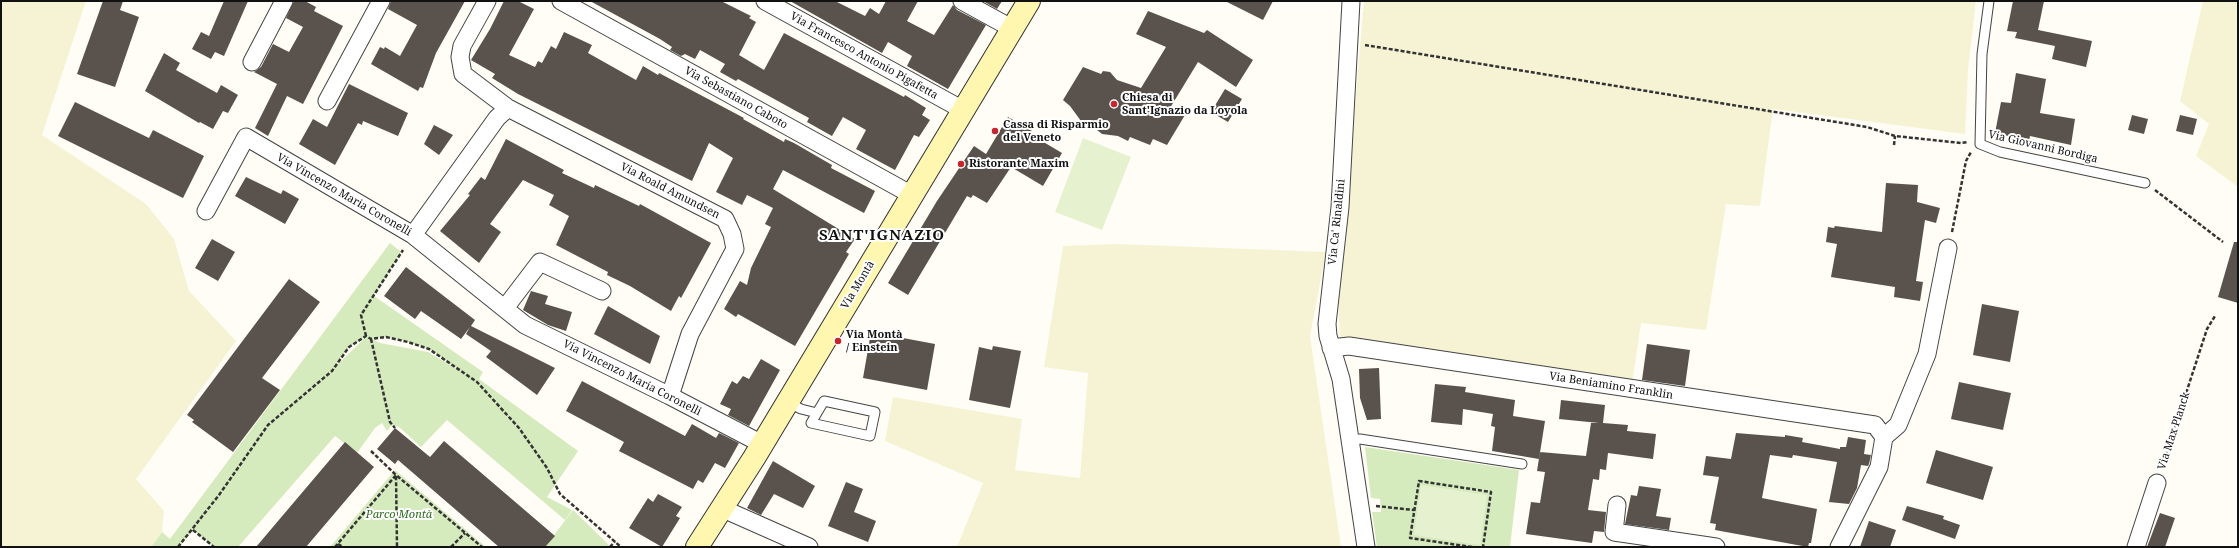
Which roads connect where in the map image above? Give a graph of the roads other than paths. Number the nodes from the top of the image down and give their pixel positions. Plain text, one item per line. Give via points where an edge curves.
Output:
1 (284, 1) edge
2 (381, 1) edge
3 (487, 1) edge
4 (560, 1) edge
5 (765, 1) edge
6 (962, 1) edge
7 (1029, 1) edge
8 (1351, 1) edge
9 (1989, 1) edge
10 (1013, 29) junction
11 (252, 62) dead end
12 (327, 101) dead end
13 (508, 108) junction
14 (964, 110) junction
15 (2145, 183) road end
16 (912, 195) junction
17 (206, 211) dead end
18 (413, 235) junction
19 (1948, 248) road end
20 (602, 291) dead end
21 (505, 308) junction
22 (1331, 348) junction
23 (670, 396) junction
24 (787, 402) junction
25 (817, 412) junction
26 (1884, 437) junction
27 (1349, 440) junction
28 (762, 444) junction
29 (1522, 464) dead end
30 (2157, 482) road end
31 (1617, 505) dead end
32 (721, 508) junction
33 (697, 547) edge
34 (809, 547) edge
35 (1366, 547) edge
36 (1716, 547) edge
37 (1839, 547) edge
38 (2136, 547) edge

1 - 11 street
2 - 12 street
3 - 13 street, Via Roald Amundsen via 462,46 460,57 463,74
4 - 16 street, Via Sebastiano Caboto
5 - 14 street, Via Francesco Antonio Pigafetta
6 - 10 street
7 - 10 main road, Via Montà
8 - 22 street, Via Ca' Rinaldini via 1340,207 1327,324
9 - 15 lane, Via Giovanni Bordiga via 1982,54 1980,144 2000,152
10 - 14 main road, Via Montà
13 - 18 street via 497,118
13 - 23 street, Via Roald Amundsen via 725,219 735,249 690,334
14 - 16 main road, Via Montà
16 - 24 main road, Via Montà
17 - 18 street, Via Vincenzo Maria Coronelli via 246,137
18 - 21 street, Via Vincenzo Maria Coronelli
19 - 26 street via 1927,354 1898,425
20 - 21 street via 540,262
21 - 23 street, Via Vincenzo Maria Coronelli via 525,325
22 - 26 street, Via Beniamino Franklin via 1349,346 1875,425
22 - 27 street, Via Ca' Rinaldini via 1341,380
23 - 28 street, Via Vincenzo Maria Coronelli
24 - 25 lane via 801,409
24 - 28 main road, Via Montà
25 - 25 lane via 811,423 870,436 875,412 824,401
26 - 37 street via 1879,467
27 - 29 lane via 1360,439
27 - 35 street, Via Ca' Rinaldini
28 - 32 main road, Via Montà
30 - 38 street, Via Max Planck
31 - 36 street via 1614,532
32 - 33 main road, Via Montà
32 - 34 street

